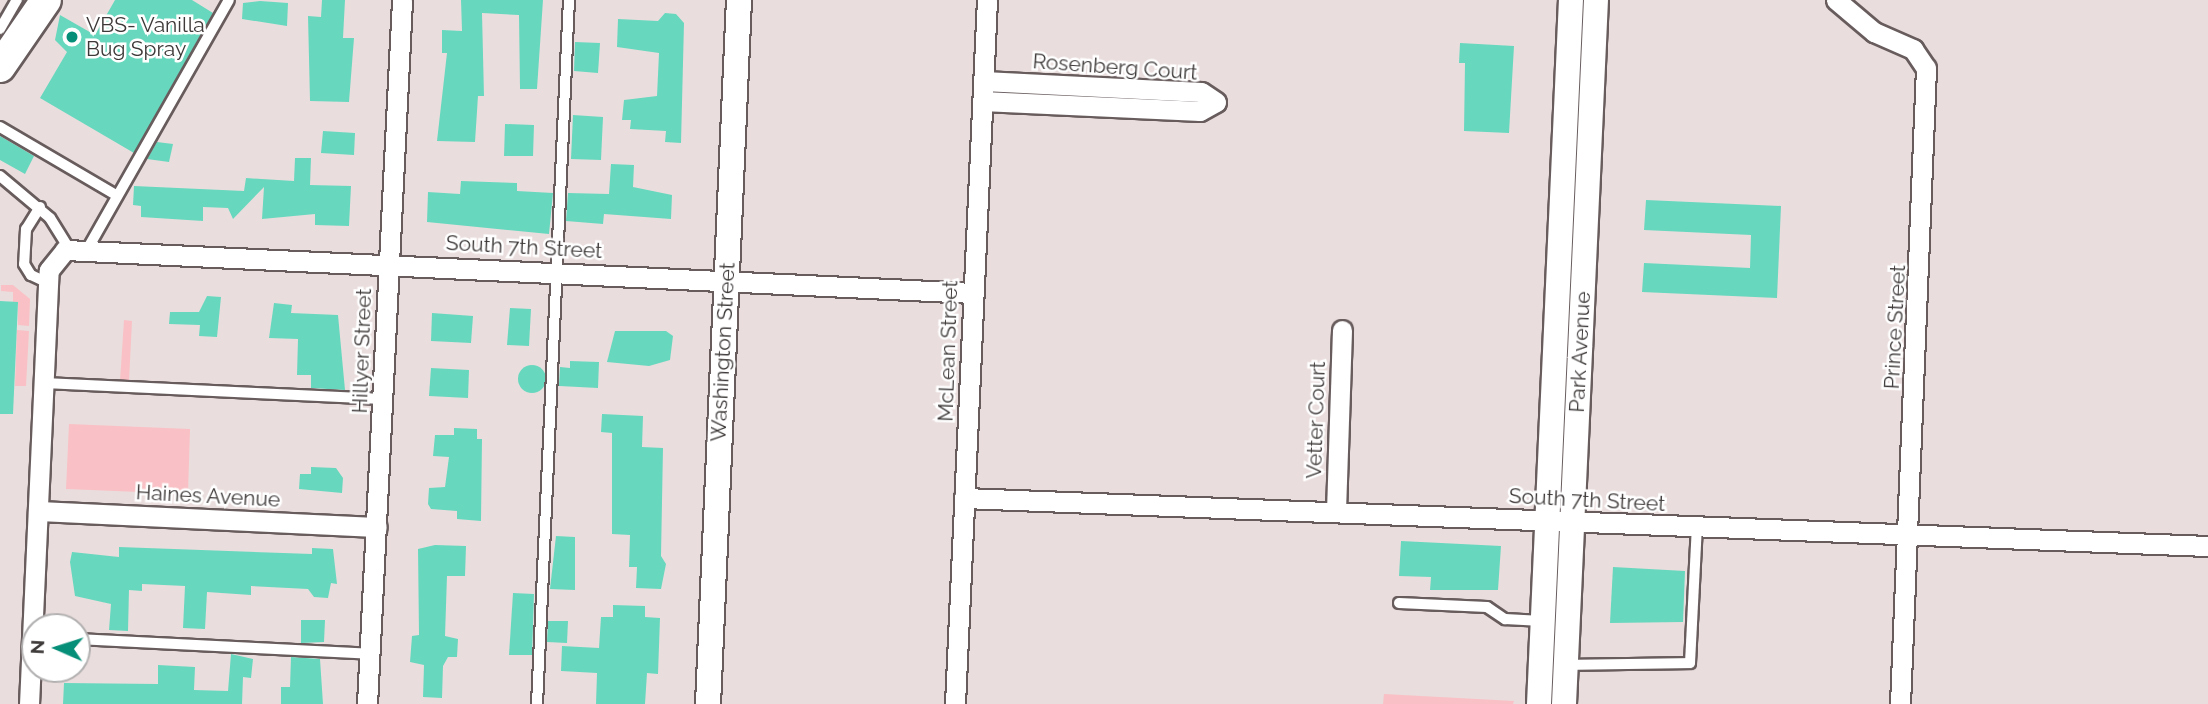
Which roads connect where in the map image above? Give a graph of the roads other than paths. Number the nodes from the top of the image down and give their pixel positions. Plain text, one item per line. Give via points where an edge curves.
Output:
1 (17, 0) edge
2 (46, 0) edge
3 (229, 0) edge
4 (402, 0) edge
5 (569, 0) edge
6 (739, 0) edge
7 (987, 0) edge
8 (1571, 0) edge
9 (1596, 0) edge
10 (1836, 0) edge
11 (0, 29) edge
12 (1, 63) edge
13 (982, 91) junction
14 (0, 127) edge
15 (0, 176) edge
16 (114, 194) junction
17 (40, 207) junction
18 (77, 248) junction
19 (388, 263) junction
20 (556, 272) junction
21 (726, 280) junction
22 (48, 283) junction
23 (973, 293) junction
24 (1342, 330) dead end
25 (44, 383) junction
26 (383, 399) junction
27 (964, 498) junction
28 (38, 511) junction
29 (1336, 512) junction
30 (1560, 521) junction
31 (377, 527) junction
32 (1696, 527) junction
33 (1907, 538) junction
34 (2208, 546) edge
35 (1399, 603) dead end
36 (34, 613) edge
37 (1543, 621) junction
38 (91, 640) edge
39 (370, 654) junction
40 (1566, 665) junction
41 (30, 683) edge
42 (29, 704) edge
43 (367, 704) edge
44 (537, 704) edge
45 (708, 704) edge
46 (955, 704) edge
47 (1539, 704) edge
48 (1564, 704) edge
49 (1900, 704) edge

1 - 11 lane
2 - 12 main road
3 - 16 lane
4 - 19 street, Hillyer Street
5 - 20 lane
6 - 21 street, Washington Street
7 - 13 street, McLean Street
8 - 30 street, Park Avenue
9 - 30 street, Park Avenue
10 - 33 street, Prince Street via 1874,32 1913,49 1926,68
13 - 13 street, Rosenberg Court via 1200,111 1216,102 1201,92
13 - 23 street, McLean Street
14 - 16 lane
15 - 17 lane
16 - 18 lane
17 - 18 lane
17 - 22 lane via 26,229 24,264 31,275
18 - 19 street, South 7th Street
18 - 22 street via 52,261
19 - 20 street, South 7th Street
19 - 26 street, Hillyer Street
20 - 21 street, South 7th Street
20 - 44 lane
21 - 23 street, South 7th Street
21 - 45 street, Washington Street
22 - 25 street
23 - 27 street, McLean Street
24 - 29 street, Vetter Court
25 - 26 lane
25 - 28 street
26 - 31 street, Hillyer Street
27 - 29 street, South 7th Street
27 - 46 street, McLean Street
28 - 31 street, Haines Avenue
28 - 36 street
29 - 30 street, South 7th Street
30 - 32 street, South 7th Street
30 - 37 street, Park Avenue
30 - 40 street, Park Avenue
31 - 39 street, Hillyer Street
32 - 33 street, South 7th Street
32 - 40 lane via 1690,663
33 - 34 street, South 7th Street
33 - 49 street, Prince Street
35 - 37 lane via 1487,607 1505,619
37 - 47 street, Park Avenue
38 - 39 lane
39 - 43 street, Hillyer Street
40 - 48 street, Park Avenue
41 - 42 street

